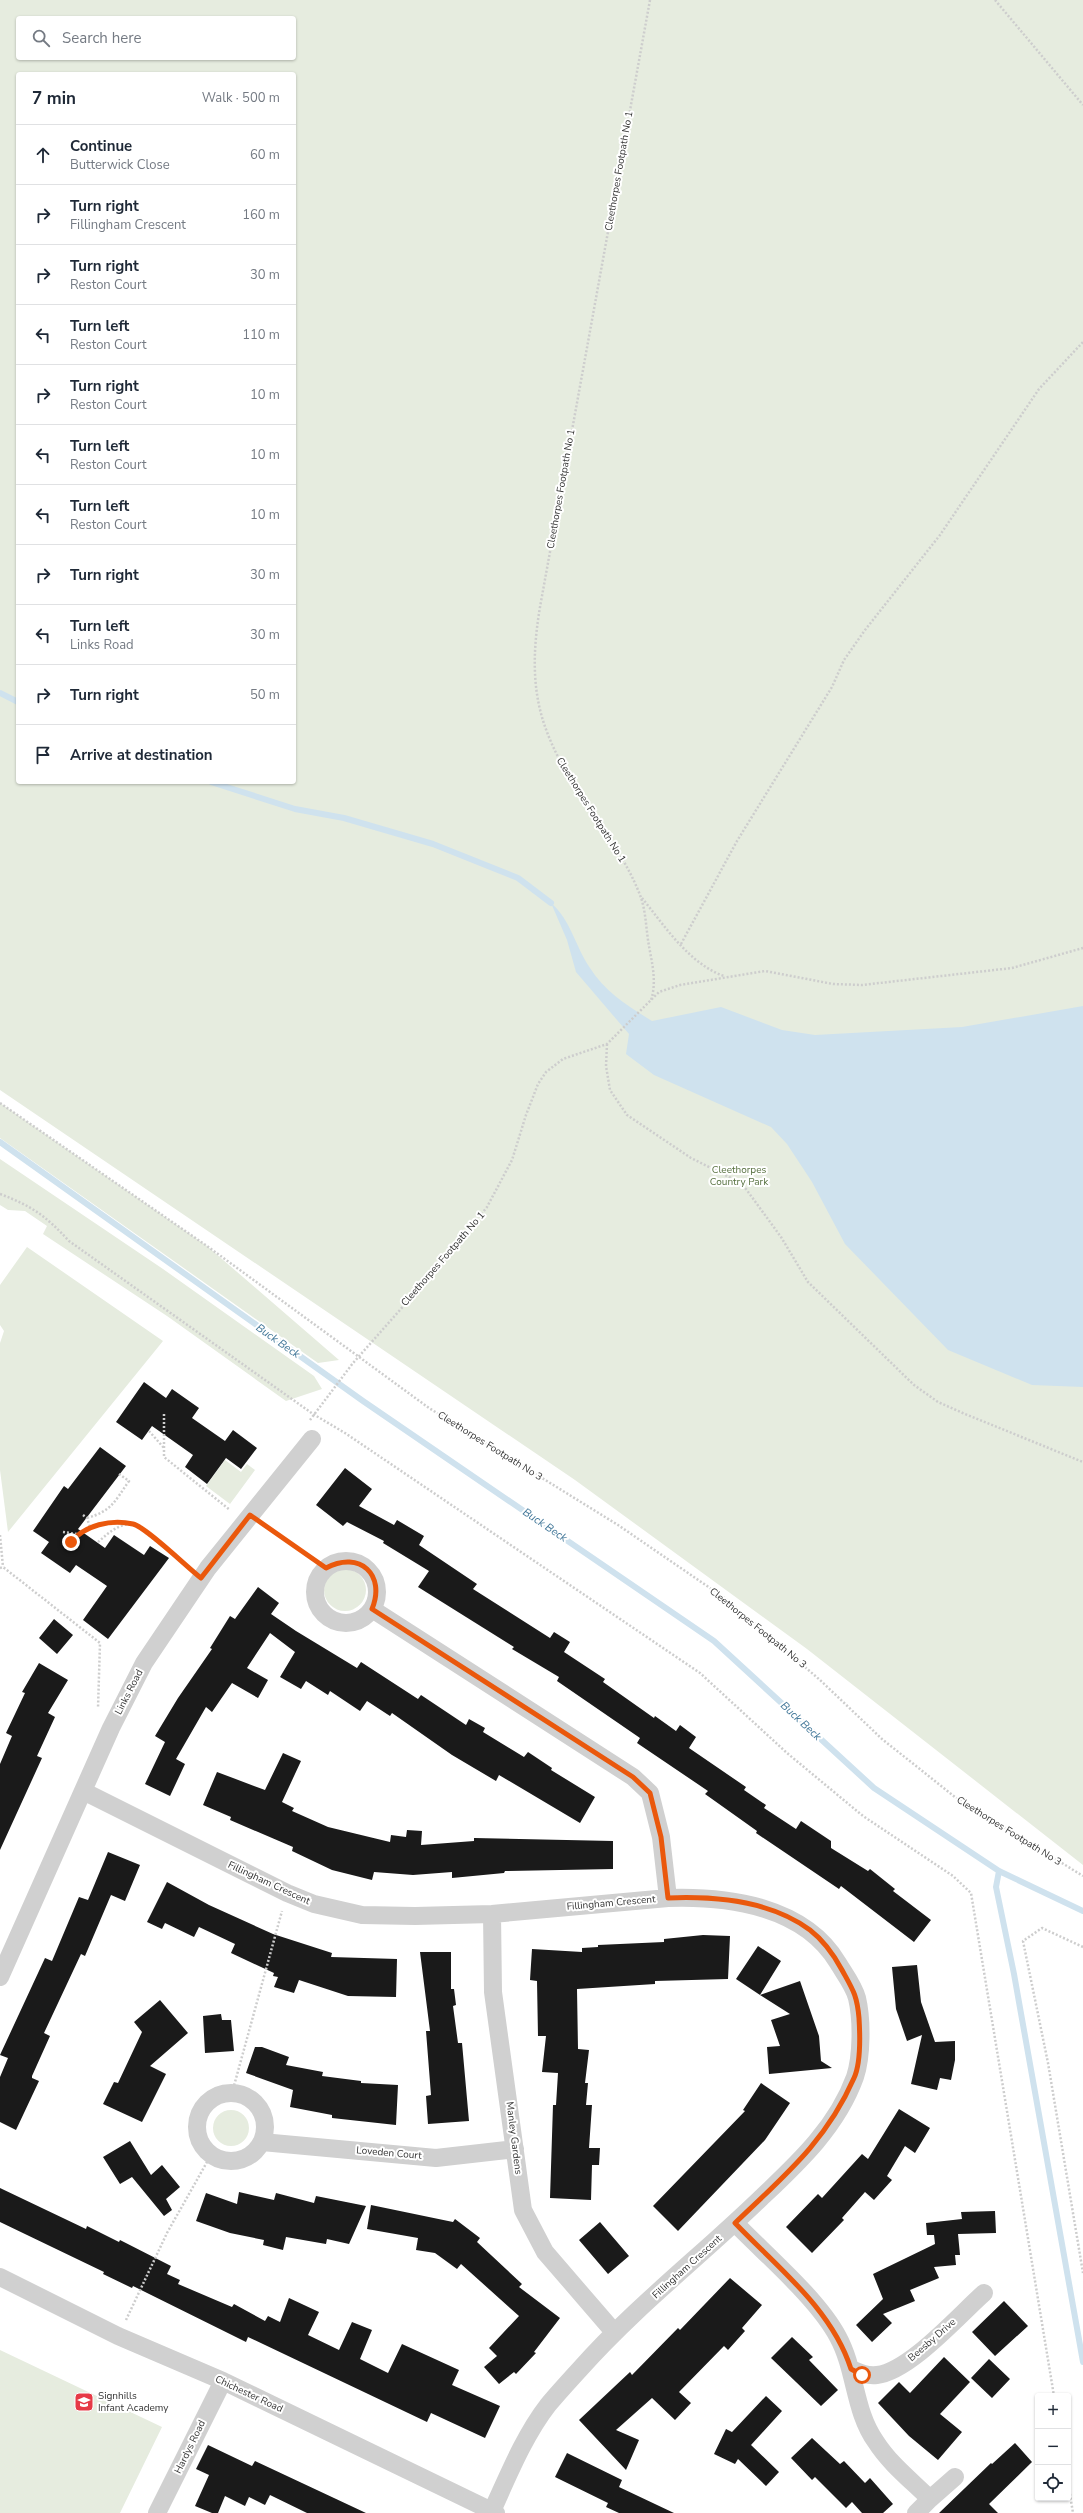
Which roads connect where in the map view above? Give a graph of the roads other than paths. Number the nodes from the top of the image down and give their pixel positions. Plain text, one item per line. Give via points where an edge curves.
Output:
1 (312, 1439) dead end
2 (372, 1609) junction
3 (82, 1791) junction
4 (668, 1898) junction
5 (492, 1914) junction
6 (0, 1977) edge
7 (262, 2142) junction
8 (515, 2149) junction
9 (735, 2223) junction
10 (0, 2277) edge
11 (984, 2293) dead end
12 (614, 2332) junction
13 (851, 2369) junction
14 (222, 2381) junction
15 (955, 2477) dead end
16 (930, 2499) junction
17 (494, 2512) edge
18 (157, 2513) edge
19 (916, 2513) edge

1 - 3 street, Links Road via 201,1578 144,1663
2 - 2 street via 362,1618 350,1623 337,1621 325,1615 317,1604 315,1591 318,1578 326,1568 337,1562 350,1561 362,1565 377,1585 377,1598
2 - 4 street via 633,1777 650,1793 661,1837
3 - 5 street, Fillingham Crescent via 314,1904 362,1915
3 - 6 street, Links Road
4 - 5 street, Fillingham Crescent
4 - 9 street, Fillingham Crescent via 690,1897 738,1902 776,1912 811,1931 836,1959 857,1996 861,2036 855,2076 835,2115 810,2151
5 - 8 street, Manley Gardens via 493,1992
7 - 7 street via 265,2127 262,2112 252,2100 232,2093 212,2099 203,2108 198,2120 197,2133 202,2145 211,2155 224,2160 238,2161 252,2154
7 - 8 street, Loveden Court via 436,2158
8 - 12 street, Manley Gardens via 523,2210 544,2252
9 - 12 street, Fillingham Crescent
9 - 13 street via 824,2315 838,2336
10 - 14 street, Chichester Road via 118,2336
11 - 13 street, Beesby Drive via 913,2358 895,2369 878,2375 862,2375
12 - 17 street, Fillingham Crescent via 546,2407 515,2459
13 - 16 street via 862,2412 875,2442
14 - 17 street, Chichester Road
14 - 18 street, Hardys Road
15 - 16 street
16 - 19 street

